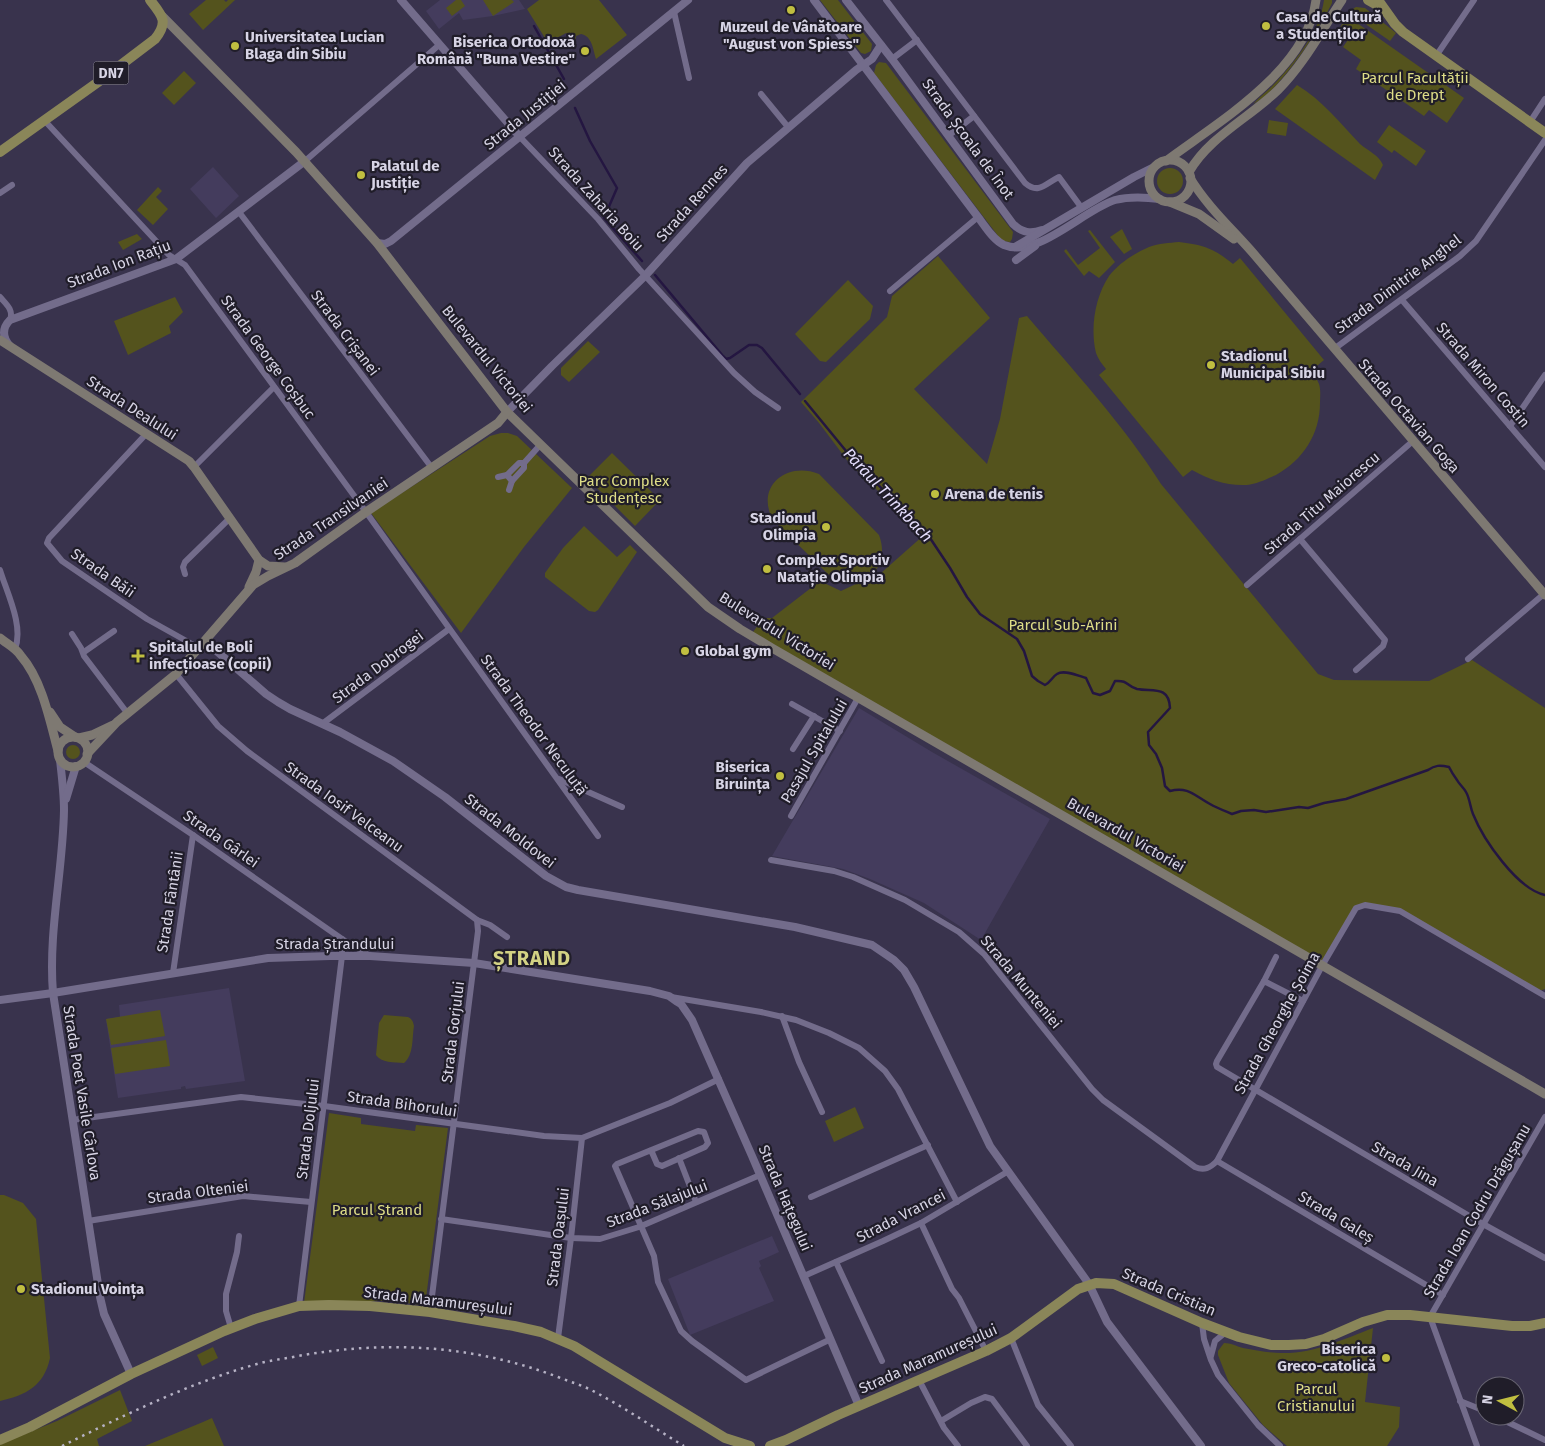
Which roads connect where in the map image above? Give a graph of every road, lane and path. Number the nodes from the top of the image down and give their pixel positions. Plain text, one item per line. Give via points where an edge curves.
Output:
1 (150, 0) edge
2 (401, 0) edge
3 (688, 0) edge
4 (814, 0) edge
5 (846, 0) edge
6 (886, 0) edge
7 (1316, 0) edge
8 (1342, 0) edge
9 (1368, 0) edge
10 (1474, 0) edge
11 (1380, 4) edge
12 (674, 12) junction
13 (162, 16) junction
14 (917, 40) junction
15 (881, 44) junction
16 (439, 45) junction
17 (1436, 56) junction
18 (892, 59) junction
19 (864, 65) junction
20 (689, 78) dead end
21 (761, 94) dead end
22 (1545, 99) edge
23 (974, 116) junction
24 (44, 120) junction
25 (1530, 122) junction
26 (788, 127) junction
27 (1545, 132) edge
28 (948, 136) junction
29 (520, 137) junction
30 (1545, 140) edge
31 (0, 152) edge
32 (305, 161) junction
33 (1166, 161) junction
34 (1154, 168) junction
35 (1189, 175) junction
36 (12, 185) dead end
37 (0, 193) edge
38 (1165, 200) junction
39 (1081, 208) junction
40 (239, 212) junction
41 (978, 217) junction
42 (1042, 230) junction
43 (1049, 237) junction
44 (377, 243) junction
45 (1015, 247) junction
46 (1253, 253) junction
47 (176, 259) junction
48 (1016, 260) dead end
49 (645, 276) junction
50 (890, 291) dead end
51 (0, 297) edge
52 (1402, 300) junction
53 (10, 320) junction
54 (0, 340) edge
55 (1334, 349) junction
56 (14, 350) junction
57 (1545, 375) edge
58 (274, 387) junction
59 (778, 408) dead end
60 (507, 412) junction
61 (1510, 426) junction
62 (147, 433) junction
63 (1413, 441) junction
64 (541, 444) junction
65 (194, 467) junction
66 (1545, 467) edge
67 (432, 468) junction
68 (498, 477) dead end
69 (509, 478) junction
70 (510, 490) dead end
71 (366, 512) junction
72 (230, 518) junction
73 (1300, 539) junction
74 (259, 560) junction
75 (288, 567) junction
76 (0, 570) edge
77 (185, 574) dead end
78 (1246, 585) dead end
79 (248, 589) junction
80 (1545, 594) edge
81 (449, 629) junction
82 (114, 631) dead end
83 (72, 634) dead end
84 (0, 638) edge
85 (202, 644) junction
86 (8, 646) edge
87 (84, 652) junction
88 (1468, 659) dead end
89 (1356, 670) dead end
90 (176, 674) junction
91 (858, 698) junction
92 (792, 704) dead end
93 (46, 706) junction
94 (128, 714) junction
95 (814, 716) junction
96 (117, 722) junction
97 (322, 724) junction
98 (840, 731) junction
99 (77, 738) junction
100 (794, 749) dead end
101 (59, 756) junction
102 (82, 761) junction
103 (558, 779) junction
104 (622, 807) dead end
105 (64, 809) junction
106 (791, 816) dead end
107 (193, 835) junction
108 (598, 836) dead end
109 (771, 860) dead end
110 (477, 920) junction
111 (507, 938) dead end
112 (342, 939) junction
113 (342, 956) junction
114 (370, 956) junction
115 (1276, 957) dead end
116 (474, 963) junction
117 (1322, 966) junction
118 (173, 973) junction
119 (1264, 980) junction
120 (53, 993) junction
121 (669, 996) junction
122 (1545, 996) edge
123 (0, 1000) edge
124 (1303, 1001) junction
125 (681, 1004) joint
126 (782, 1016) junction
127 (719, 1078) junction
128 (1254, 1090) junction
129 (1545, 1094) edge
130 (323, 1106) junction
131 (822, 1112) dead end
132 (1545, 1117) edge
133 (72, 1120) junction
134 (454, 1124) junction
135 (582, 1138) junction
136 (928, 1145) junction
137 (651, 1150) junction
138 (679, 1158) junction
139 (1216, 1161) junction
140 (1007, 1172) junction
141 (760, 1175) junction
142 (812, 1197) dead end
143 (311, 1202) junction
144 (696, 1202) junction
145 (957, 1202) junction
146 (441, 1219) junction
147 (88, 1221) junction
148 (921, 1223) junction
149 (1484, 1224) junction
150 (642, 1226) junction
151 (239, 1236) dead end
152 (571, 1238) junction
153 (1545, 1258) edge
154 (836, 1262) junction
155 (804, 1276) junction
156 (1090, 1284) junction
157 (1443, 1295) junction
158 (299, 1306) junction
159 (430, 1312) junction
160 (1430, 1317) junction
161 (1202, 1323) junction
162 (1545, 1324) edge
163 (231, 1328) junction
164 (1226, 1332) junction
165 (558, 1338) junction
166 (1011, 1338) junction
167 (831, 1339) junction
168 (986, 1351) junction
169 (1211, 1360) junction
170 (882, 1361) dead end
171 (131, 1374) junction
172 (919, 1380) junction
173 (1460, 1401) junction
174 (859, 1406) junction
175 (1475, 1407) edge
176 (940, 1422) junction
177 (1516, 1426) edge
178 (0, 1440) edge
179 (1545, 1440) edge
180 (779, 1444) edge
181 (750, 1446) edge
182 (958, 1446) edge
183 (1027, 1446) edge
184 (1071, 1446) edge
185 (1201, 1446) edge
186 (1280, 1446) edge
187 (1477, 1446) edge

1 - 13 main road, Bulevardul Victoriei
2 - 16 street, Strada Zaharia Boiu
3 - 12 street, Strada Justiției
4 - 19 street
5 - 15 street, Strada Școala de Înot
6 - 14 street
7 - 33 main road via 1304,36 1270,81
8 - 35 main road via 1289,78 1206,148
9 - 11 main road
10 - 17 street
11 - 17 main road via 1403,32
12 - 20 street
12 - 29 street, Strada Justiției
13 - 24 main road, DN7 via 163,27 155,39
13 - 32 main road, Bulevardul Victoriei
14 - 18 street
14 - 23 street
15 - 18 street, Strada Școala de Înot
15 - 19 street via 875,56
16 - 29 street, Strada Zaharia Boiu
16 - 32 street
17 - 25 main road
18 - 28 street, Strada Școala de Înot
19 - 26 street, Strada Rennes
19 - 41 street
21 - 26 street
22 - 25 street
23 - 28 street
23 - 39 street via 1029,186 1037,189 1059,177
24 - 31 main road, DN7
24 - 47 street, Strada George Coșbuc
25 - 27 main road
26 - 49 street, Strada Rennes via 747,164
28 - 42 street, Strada Școala de Înot via 1017,228 1028,232
29 - 44 street, Strada Justiției via 390,241
29 - 49 street, Strada Zaharia Boiu via 598,219
30 - 52 street, Strada Dimitrie Anghel via 1476,240
32 - 40 street, Strada Ion Rațiu
32 - 44 main road, Bulevardul Victoriei
33 - 34 main road
33 - 35 main road via 1179,162
34 - 38 main road via 1150,185 1154,193
34 - 39 street
35 - 38 main road via 1191,183 1187,192 1180,199
35 - 46 main road, Strada Octavian Goga
36 - 37 street
38 - 43 street via 1138,197 1115,200
38 - 46 main road, Strada Octavian Goga via 1199,214
39 - 42 street
40 - 47 street, Strada Ion Rațiu
40 - 67 street, Strada Crișanei
41 - 45 street via 997,240
41 - 50 street
42 - 45 street
43 - 45 street via 1033,245
43 - 48 street
44 - 60 main road, Bulevardul Victoriei
46 - 55 main road, Strada Octavian Goga
47 - 53 street, Strada Ion Rațiu
47 - 58 street, Strada George Coșbuc via 185,265
49 - 59 street, Strada Zaharia Boiu via 734,372
49 - 60 street, Strada Rennes
51 - 53 street via 11,311
52 - 55 street, Strada Dimitrie Anghel
52 - 61 street, Strada Miron Costin
53 - 56 street via 4,328 4,337
54 - 56 main road, Strada Dealului
55 - 63 main road, Strada Octavian Goga
56 - 62 main road, Strada Dealului
57 - 61 street
58 - 65 street
58 - 71 street, Strada George Coșbuc
60 - 64 main road, Bulevardul Victoriei
60 - 67 main road, Strada Transilvaniei via 498,423
61 - 66 street, Strada Miron Costin
62 - 65 main road, Strada Dealului
62 - 85 street, Strada Băii via 47,543 62,561 147,619
63 - 73 street, Strada Titu Maiorescu
63 - 80 main road, Strada Octavian Goga
64 - 69 street via 524,463 524,468
64 - 91 main road, Bulevardul Victoriei via 708,607
65 - 72 main road, Strada Dealului
67 - 71 main road, Strada Transilvaniei
68 - 69 street
69 - 70 street
71 - 75 main road, Strada Transilvaniei
71 - 81 street, Strada George Coșbuc
72 - 74 main road, Strada Dealului
72 - 77 street via 185,562
73 - 78 street, Strada Titu Maiorescu
73 - 89 street via 1385,640 1383,646
74 - 75 main road via 268,566
74 - 79 main road
75 - 79 main road, Strada Transilvaniei
76 - 86 street via 18,629 18,640
79 - 85 main road, Strada Transilvaniei
80 - 88 street
81 - 97 street, Strada Dobrogei
81 - 103 street, Strada Theodor Neculuță
82 - 87 street
83 - 87 street
84 - 86 main road
85 - 90 main road, Strada Transilvaniei
85 - 97 street, Strada Moldovei via 266,694
86 - 93 main road via 20,654 30,668
87 - 94 street
90 - 94 main road, Strada Transilvaniei
90 - 110 street, Strada Iosif Velceanu via 218,726 240,746
91 - 98 street, Pasajul Spitalului
91 - 117 main road, Bulevardul Victoriei
92 - 95 street
93 - 99 main road via 60,727
93 - 101 main road
94 - 96 main road, Strada Transilvaniei
95 - 98 street
95 - 100 street
96 - 99 main road, Strada Transilvaniei via 92,735
96 - 102 main road, Strada Transilvaniei
97 - 140 street, Strada Moldovei via 400,766 546,876 566,887 802,929 872,945 894,960 909,978 990,1146
98 - 106 street, Pasajul Spitalului
99 - 101 main road via 61,742
99 - 102 main road via 86,745
101 - 102 main road via 67,766
101 - 105 street, Strada Poet Vasile Cârlova
102 - 105 street, Strada Poet Vasile Cârlova
102 - 107 street, Strada Gârlei
103 - 104 street
103 - 108 street, Strada Theodor Neculuță
105 - 120 street, Strada Poet Vasile Cârlova via 54,932
107 - 112 street, Strada Gârlei
107 - 118 street, Strada Fântânii
109 - 139 street, Strada Munteniei via 853,877 905,900 959,932 984,954 1103,1100 1195,1167 1206,1169
110 - 111 street, Strada Iosif Velceanu
110 - 116 street
112 - 113 street
112 - 114 street, Strada Gârlei
113 - 114 street, Strada Ștrandului
113 - 118 street, Strada Ștrandului via 268,958
113 - 130 street, Strada Doljului
114 - 116 street, Strada Ștrandului
115 - 119 street
116 - 121 street, Strada Ștrandului
116 - 134 street, Strada Gorjului
117 - 122 street, Strada Gheorghe Șoima via 1356,908 1366,904 1400,911
117 - 124 street, Strada Gheorghe Șoima
117 - 129 main road, Bulevardul Victoriei
118 - 120 street, Strada Ștrandului
119 - 124 street
119 - 128 street, Strada Jina via 1216,1064
120 - 123 street, Strada Ștrandului
120 - 133 street, Strada Poet Vasile Cârlova
121 - 125 street, Strada Ștrandului
121 - 126 street, Strada Ștrandului
124 - 128 street, Strada Gheorghe Șoima
125 - 127 street, Strada Hațegului
126 - 131 street via 798,1062
126 - 136 street, Strada Ștrandului via 829,1032 869,1056 892,1078
127 - 135 street, Strada Bihorului via 670,1103
127 - 141 street, Strada Hațegului
128 - 139 street, Strada Gheorghe Șoima
128 - 149 street, Strada Jina
130 - 133 street, Strada Bihorului via 241,1097
130 - 134 street, Strada Bihorului
130 - 143 street, Strada Doljului
132 - 149 street, Strada Ioan Codru Drăgușanu
133 - 147 street, Strada Poet Vasile Cârlova
134 - 135 street, Strada Bihorului
134 - 146 street, Strada Gorjului
135 - 152 street, Strada Oașului
136 - 142 street
136 - 145 street, Strada Ștrandului
137 - 138 street via 659,1166
137 - 138 street via 698,1131 704,1132 708,1143 705,1147
137 - 150 street via 615,1166
138 - 144 street
139 - 157 street, Strada Galeș
140 - 145 street, Strada Vrancei
140 - 156 street
141 - 144 street, Strada Sălajului
141 - 155 street, Strada Hațegului
143 - 147 street, Strada Olteniei via 243,1196
143 - 158 street, Strada Doljului
144 - 150 street, Strada Sălajului
145 - 148 street, Strada Vrancei
146 - 152 street, Strada Sălajului
146 - 159 street, Strada Gorjului
147 - 171 street, Strada Poet Vasile Cârlova via 104,1314
148 - 154 street, Strada Vrancei
148 - 168 street via 952,1290
149 - 153 street, Strada Jina
149 - 157 street, Strada Ioan Codru Drăgușanu
150 - 152 street, Strada Sălajului via 600,1239
150 - 167 street via 654,1256 658,1282 681,1331 746,1380
151 - 163 street via 226,1294
152 - 165 street, Strada Oașului
154 - 155 street, Strada Vrancei
154 - 170 street
155 - 167 street, Strada Hațegului
156 - 161 main road, Strada Cristian via 1114,1284
156 - 166 main road, Strada Maramureșului via 1078,1289
156 - 185 street via 1107,1322
157 - 160 street, Strada Ioan Codru Drăgușanu
158 - 159 main road, Strada Maramureșului via 370,1306
158 - 163 main road, Strada Maramureșului
159 - 165 main road, Strada Maramureșului via 514,1326
160 - 162 main road, Strada Cristian via 1512,1326
160 - 164 main road, Strada Cristian via 1388,1315 1306,1344 1271,1344
160 - 173 street
161 - 164 main road, Strada Cristian
161 - 169 street
163 - 171 main road, Strada Maramureșului
164 - 169 street via 1215,1341
165 - 181 main road, Strada Maramureșului via 725,1438
166 - 168 main road, Strada Maramureșului
166 - 184 street via 1038,1405
167 - 174 street, Strada Hațegului
168 - 172 main road, Strada Maramureșului
169 - 186 street via 1218,1375
171 - 178 main road, Strada Maramureșului
172 - 174 main road, Strada Maramureșului
172 - 176 street
173 - 175 street
173 - 187 street
174 - 180 main road, Strada Maramureșului
176 - 182 street
176 - 183 street via 985,1397 992,1399
177 - 179 street

